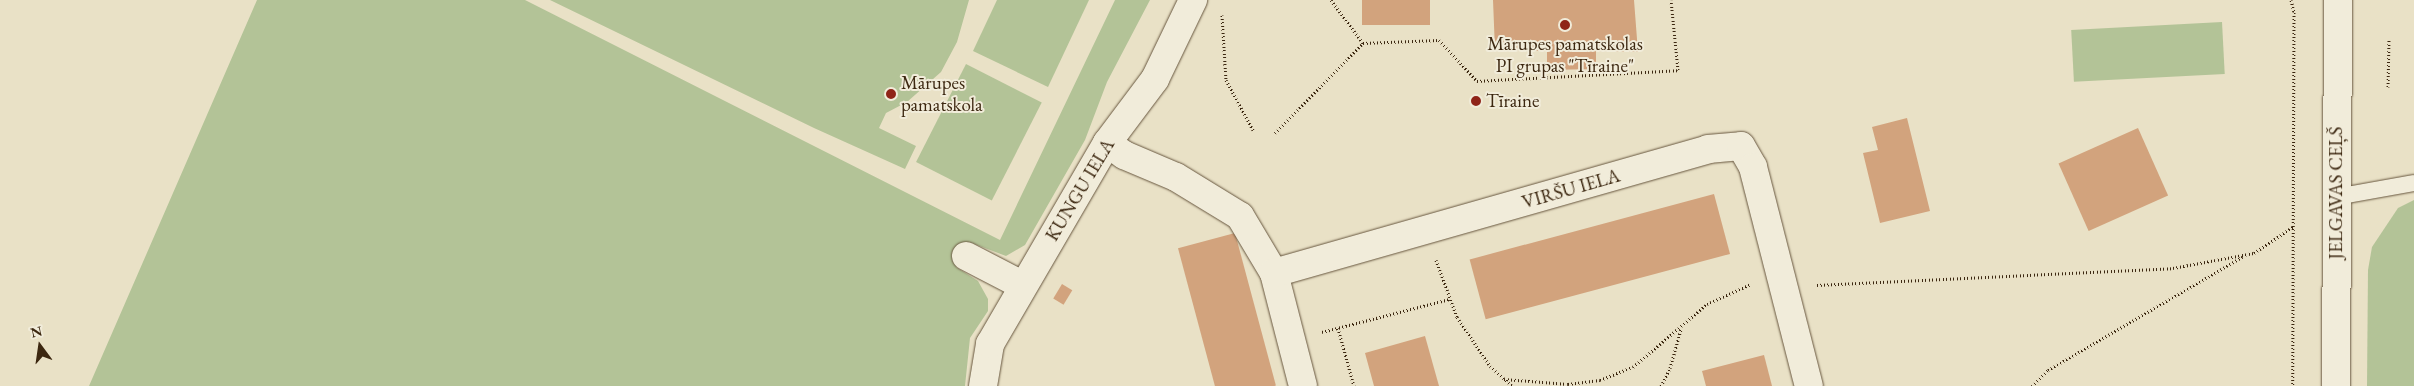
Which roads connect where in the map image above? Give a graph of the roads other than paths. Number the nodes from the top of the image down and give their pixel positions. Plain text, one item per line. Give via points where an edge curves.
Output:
1 (1193, 0) edge
2 (2338, 0) edge
3 (1107, 143) junction
4 (2414, 182) edge
5 (2336, 197) junction
6 (966, 256) dead end
7 (1274, 273) junction
8 (1022, 285) junction
9 (983, 386) edge
10 (1303, 386) edge
11 (1809, 386) edge
12 (2336, 386) edge

1 - 3 street, KUNGU IELA via 1154,79
2 - 5 street, JELGAVAS CEĻŠ
3 - 7 street via 1124,155 1176,176 1240,216
3 - 8 street, KUNGU IELA
4 - 5 lane
5 - 12 street, JELGAVAS CEĻŠ
6 - 8 street
7 - 10 street
7 - 11 street, VIRŠU IELA via 1708,149 1741,146 1753,167
8 - 9 street, KUNGU IELA via 990,344

